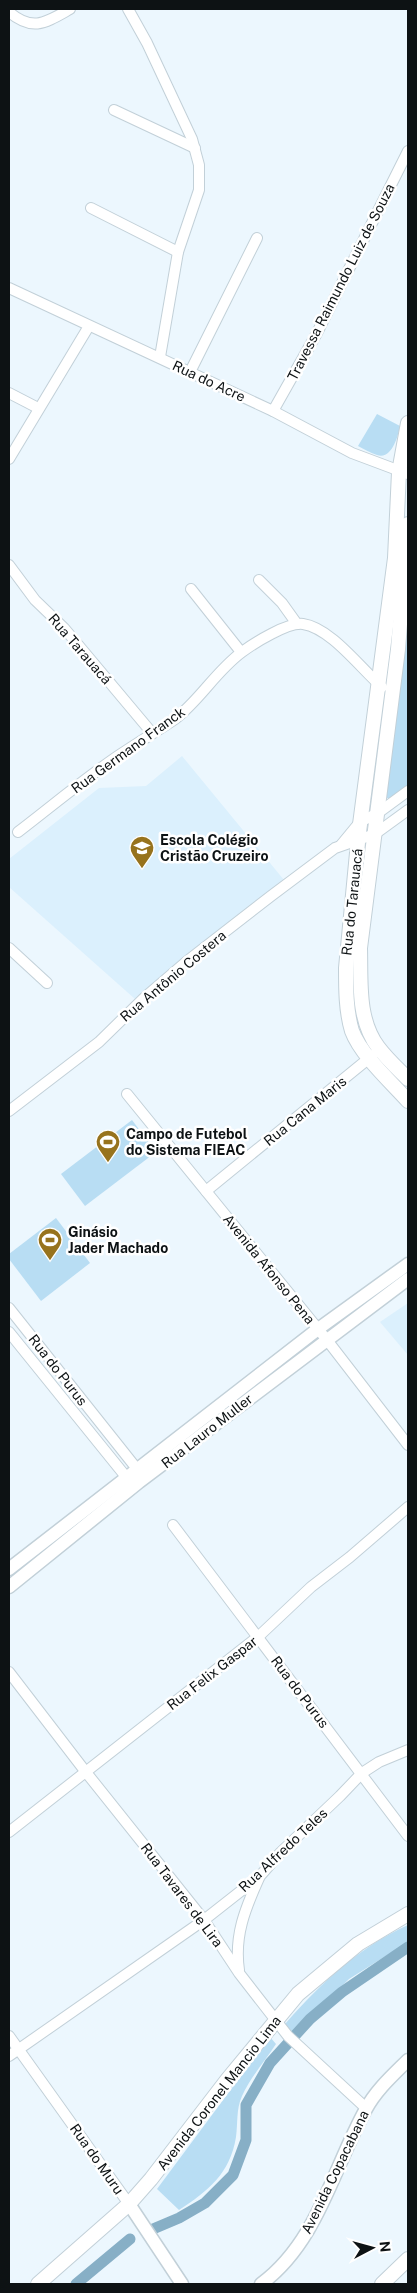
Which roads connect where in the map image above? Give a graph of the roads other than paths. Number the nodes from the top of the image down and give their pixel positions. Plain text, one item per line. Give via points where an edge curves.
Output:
1 (70, 9) edge
2 (128, 9) edge
3 (9, 12) edge
4 (114, 110) dead end
5 (195, 148) junction
6 (408, 151) edge
7 (91, 208) dead end
8 (258, 238) dead end
9 (178, 252) junction
10 (9, 288) edge
11 (89, 326) junction
12 (160, 357) junction
13 (190, 372) junction
14 (9, 393) edge
15 (38, 408) junction
16 (273, 411) junction
17 (407, 431) edge
18 (9, 459) edge
19 (404, 473) edge
20 (408, 524) edge
21 (403, 562) edge
22 (9, 566) edge
23 (401, 579) edge
24 (259, 580) dead end
25 (191, 588) dead end
26 (297, 624) junction
27 (241, 652) junction
28 (378, 683) junction
29 (392, 695) junction
30 (152, 733) junction
31 (408, 792) edge
32 (408, 810) edge
33 (378, 813) junction
34 (360, 822) junction
35 (18, 832) dead end
36 (375, 834) junction
37 (358, 841) junction
38 (341, 845) junction
39 (9, 948) edge
40 (47, 983) dead end
41 (375, 1054) junction
42 (408, 1079) edge
43 (127, 1094) dead end
44 (408, 1101) edge
45 (9, 1112) edge
46 (206, 1191) junction
47 (408, 1264) edge
48 (408, 1279) edge
49 (9, 1308) edge
50 (24, 1328) junction
51 (318, 1329) junction
52 (10, 1336) edge
53 (327, 1340) junction
54 (408, 1446) edge
55 (136, 1478) junction
56 (408, 1507) edge
57 (173, 1525) dead end
58 (9, 1569) edge
59 (9, 1587) edge
60 (259, 1636) junction
61 (9, 1672) edge
62 (408, 1750) edge
63 (85, 1771) junction
64 (362, 1773) junction
65 (9, 1832) edge
66 (408, 1836) edge
67 (260, 1876) junction
68 (408, 1914) edge
69 (204, 1920) junction
70 (239, 1973) junction
71 (276, 2021) junction
72 (9, 2036) edge
73 (18, 2048) junction
74 (9, 2056) edge
75 (408, 2060) edge
76 (366, 2108) junction
77 (129, 2204) junction
78 (408, 2259) edge
79 (38, 2284) edge
80 (182, 2284) edge
81 (261, 2284) edge
82 (382, 2284) edge

1 - 3 street via 47,22 30,25
2 - 5 street
4 - 5 street
5 - 9 street via 199,190
6 - 16 street, Travessa Raimundo Luiz de Souza via 317,333
7 - 9 street
8 - 13 street
9 - 12 street
10 - 11 street, Rua do Acre
11 - 12 street, Rua do Acre
11 - 15 street
12 - 13 street, Rua do Acre
13 - 16 street, Rua do Acre
14 - 15 street
15 - 18 street
16 - 19 street, Rua do Acre via 352,453
17 - 19 main road
19 - 21 main road
20 - 21 main road
21 - 23 main road
22 - 30 street, Rua Tarauacá
23 - 28 main road
23 - 29 main road
24 - 26 street
25 - 27 street
26 - 27 street, Rua Germano Franck
26 - 28 street via 326,635
27 - 30 street, Rua Germano Franck via 210,681 192,704
28 - 29 street
28 - 34 main road, Rua do Tarauacá
29 - 33 main road, Rua do Tarauacá
30 - 35 street, Rua Germano Franck
31 - 33 street, Rua Antônio Costera
32 - 36 street, Rua Antônio Costera
33 - 34 street, Rua Antônio Costera
33 - 36 main road, Rua do Tarauacá
34 - 37 main road, Rua do Tarauacá
34 - 38 street, Rua Antônio Costera
36 - 37 street, Rua Antônio Costera
36 - 41 main road, Rua do Tarauacá via 360,948 361,995
37 - 38 street, Rua Antônio Costera
37 - 41 main road, Rua do Tarauacá via 346,950 346,989 353,1032
38 - 45 street, Rua Antônio Costera via 186,962 99,1042
39 - 40 street
41 - 42 main road, Rua do Tarauacá
41 - 44 main road, Rua do Tarauacá
41 - 46 street, Rua Cana Maris
43 - 46 street, Avenida Afonso Pena
46 - 51 street, Avenida Afonso Pena
47 - 51 street, Rua Lauro Muller
48 - 53 street, Rua Lauro Muller
49 - 50 street, Rua do Purus
50 - 52 street
50 - 55 street, Rua do Purus
51 - 53 street, Avenida Afonso Pena
51 - 55 street, Rua Lauro Muller
52 - 55 street, Rua do Purus
53 - 54 street, Avenida Afonso Pena
53 - 55 street, Rua Lauro Muller
55 - 58 street, Rua Lauro Muller
55 - 59 street, Rua Lauro Muller
56 - 60 street, Rua Felix Gaspar via 311,1587
57 - 60 street, Rua do Purus
60 - 63 street, Rua Felix Gaspar
60 - 64 street, Rua do Purus
61 - 63 street, Rua Tavares de Lira
62 - 64 street, Rua Alfredo Teles
63 - 65 street, Rua Felix Gaspar
63 - 69 street, Rua Tavares de Lira
64 - 66 street, Rua do Purus
64 - 67 street, Rua Alfredo Teles
67 - 69 street, Rua Alfredo Teles
67 - 70 street via 240,1926 236,1951
68 - 71 main road, Avenida Coronel Mancio Lima via 335,1961 298,1994
69 - 70 street, Rua Tavares de Lira
69 - 73 street, Rua Alfredo Teles
70 - 71 street, Rua Tavares de Lira
71 - 76 street, Rua Tavares de Lira via 291,2040
71 - 77 main road, Avenida Coronel Mancio Lima
72 - 73 street, Rua do Muru
73 - 74 street, Rua Alfredo Teles
73 - 77 street, Rua do Muru
75 - 76 street, Avenida Copacabana
76 - 81 street, Avenida Copacabana via 309,2228 290,2256
77 - 79 main road, Avenida Coronel Mancio Lima
77 - 80 street, Rua do Muru
78 - 82 main road

